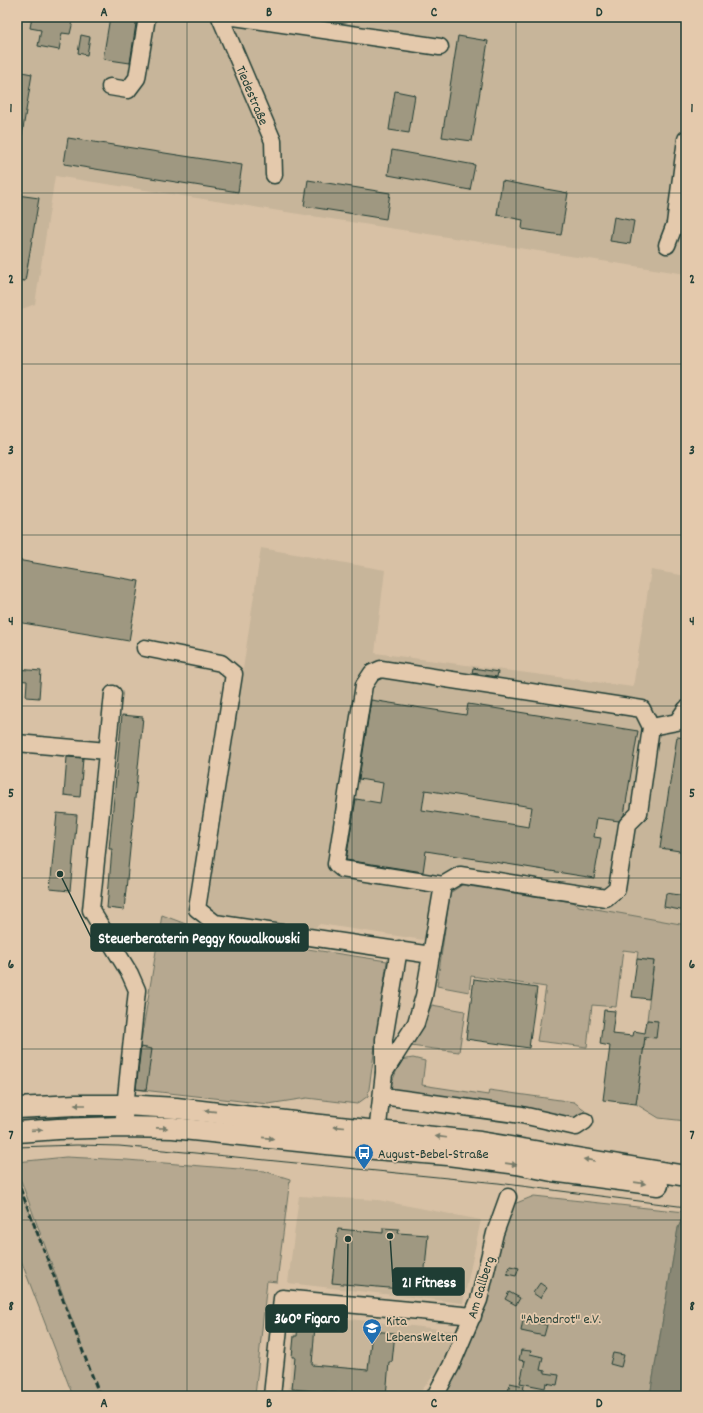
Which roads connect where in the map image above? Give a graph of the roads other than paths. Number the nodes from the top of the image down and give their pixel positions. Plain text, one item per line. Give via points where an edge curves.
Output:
1 (147, 17) edge
2 (220, 18) edge
3 (440, 47) dead end
4 (110, 87) dead end
5 (686, 139) edge
6 (274, 175) dead end
7 (667, 244) dead end
8 (145, 648) dead end
9 (113, 694) dead end
10 (686, 709) edge
11 (651, 727) junction
12 (17, 743) edge
13 (107, 751) junction
14 (443, 885) junction
15 (398, 949) junction
16 (431, 955) junction
17 (384, 1073) junction
18 (382, 1096) junction
19 (124, 1105) junction
20 (17, 1108) edge
21 (585, 1121) dead end
22 (123, 1127) junction
23 (17, 1132) edge
24 (376, 1140) junction
25 (677, 1181) edge
26 (508, 1197) dead end
27 (472, 1316) junction
28 (272, 1396) edge
29 (435, 1396) edge

1 - 4 street via 137,78 128,90
2 - 3 street via 234,17
2 - 6 street, Tiedestraße via 273,141
5 - 7 street via 675,224
8 - 15 street via 221,664 234,674 197,909 215,923
9 - 13 street
10 - 11 street via 677,722
11 - 14 street via 639,813 627,825 617,889 606,898 460,876
11 - 14 street via 642,709 381,669 372,674 364,685 336,864 342,869
12 - 13 street
13 - 19 street via 91,910 130,974 136,990
14 - 16 street
15 - 16 street
15 - 17 street via 384,1039
16 - 17 street via 416,1024
17 - 18 street
18 - 21 street via 522,1115 576,1127
18 - 24 street
19 -> 20 main road
19 - 22 street
24 -> 19 main road via 302,1123 176,1108
23 -> 22 main road
22 -> 24 main road
24 - 25 main road via 448,1155 552,1171
26 - 27 street, Am Gallberg via 495,1233 479,1300
27 - 28 street via 282,1298
27 - 29 street, Am Gallberg

